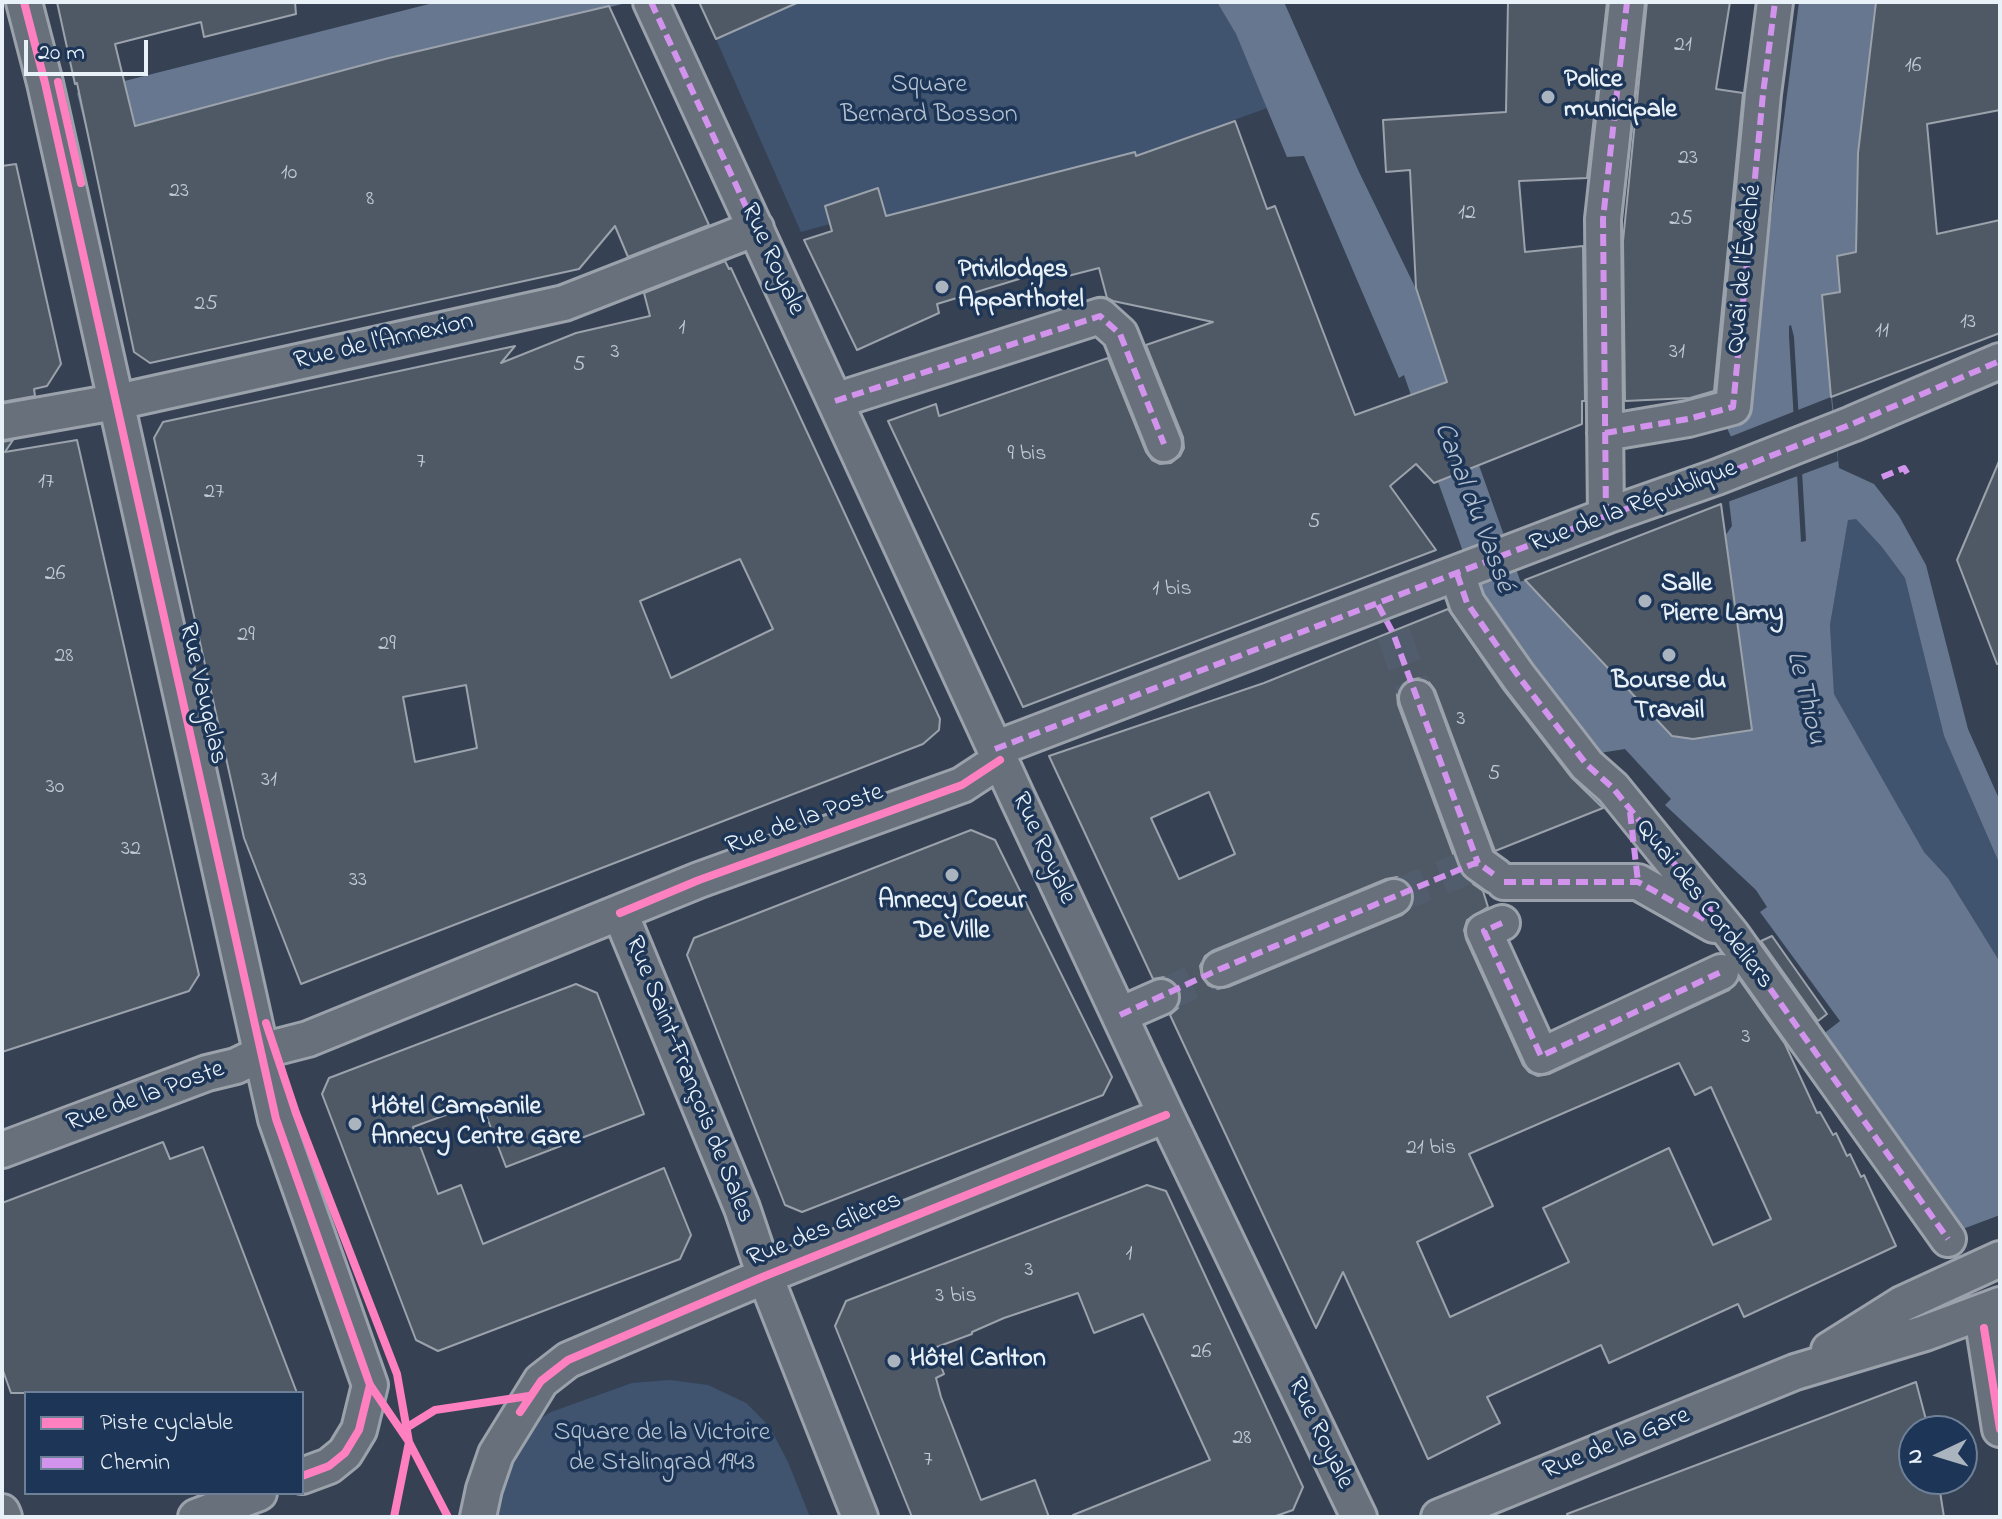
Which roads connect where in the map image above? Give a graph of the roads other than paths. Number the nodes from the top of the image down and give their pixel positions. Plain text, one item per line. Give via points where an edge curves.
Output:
1 (24, 2) edge
2 (651, 2) edge
3 (1627, 2) edge
4 (1775, 2) edge
5 (756, 228) junction
6 (2000, 361) edge
7 (835, 401) junction
8 (116, 402) junction
9 (2, 422) edge
10 (1605, 433) junction
11 (1164, 444) dead end
12 (1606, 516) junction
13 (1459, 573) junction
14 (1417, 698) tunnel mouth
15 (998, 754) junction
16 (1630, 812) junction
17 (1638, 882) junction
18 (1394, 897) tunnel mouth
19 (620, 913) junction
20 (1502, 923) dead end
21 (1732, 935) junction
22 (1220, 969) tunnel mouth
23 (1721, 972) dead end
24 (1161, 997) tunnel mouth
25 (1120, 1015) junction
26 (261, 1056) junction
27 (1166, 1115) junction
28 (2, 1150) edge
29 (1948, 1239) dead end
30 (1988, 1264) edge
31 (765, 1276) junction
32 (1911, 1299) junction
33 (1992, 1314) edge
34 (1925, 1333) junction
35 (1795, 1372) junction
36 (2000, 1429) edge
37 (304, 1475) edge
38 (254, 1495) edge
39 (196, 1517) edge
40 (478, 1517) edge
41 (860, 1517) edge
42 (1359, 1517) edge
43 (1439, 1517) edge

1 - 8 street, Rue Vaugelas
2 - 5 street, Rue Royale
3 - 10 street via 1603,219
4 - 10 street, Quai de l'Évêché via 1733,407
5 - 7 street, Rue Royale
5 - 8 street, Rue de l'Annexion via 564,303
6 - 12 street, Rue de la République via 1834,431
7 - 11 street via 1100,316 1120,334
7 - 15 street, Rue Royale
8 - 9 street, Rue de l'Annexion
8 - 26 street, Rue Vaugelas
10 - 12 street
12 - 13 street, Rue de la République
13 - 15 street, Rue de la République via 1386,619
13 - 16 street, Quai des Cordeliers via 1467,603 1519,677
14 - 17 street via 1493,874
15 - 19 street, Rue de la Poste via 962,785
15 - 25 street, Rue Royale
16 - 17 street
16 - 21 street, Quai des Cordeliers
17 - 21 street
18 - 22 street
19 - 26 street, Rue de la Poste
19 - 31 street, Rue Saint-François de Sales
20 - 23 street via 1484,931 1541,1056
21 - 29 street, Quai des Cordeliers
24 - 25 street
25 - 27 street, Rue Royale
26 - 28 street, Rue de la Poste
26 - 37 street, Rue Vaugelas via 276,1119 370,1385 359,1430 345,1453
27 - 31 street, Rue des Glières
27 - 42 street, Rue Royale
30 - 32 street, Rue de la Gare
31 - 40 street, Rue des Glières via 568,1360 541,1381 496,1454
31 - 41 street, Rue Saint-François de Sales
32 - 34 street
32 - 35 street, Rue de la Gare
33 - 34 street, Rue de la Gare
33 - 36 street
34 - 35 street, Rue de la Gare
35 - 43 street, Rue de la Gare
38 - 39 street

